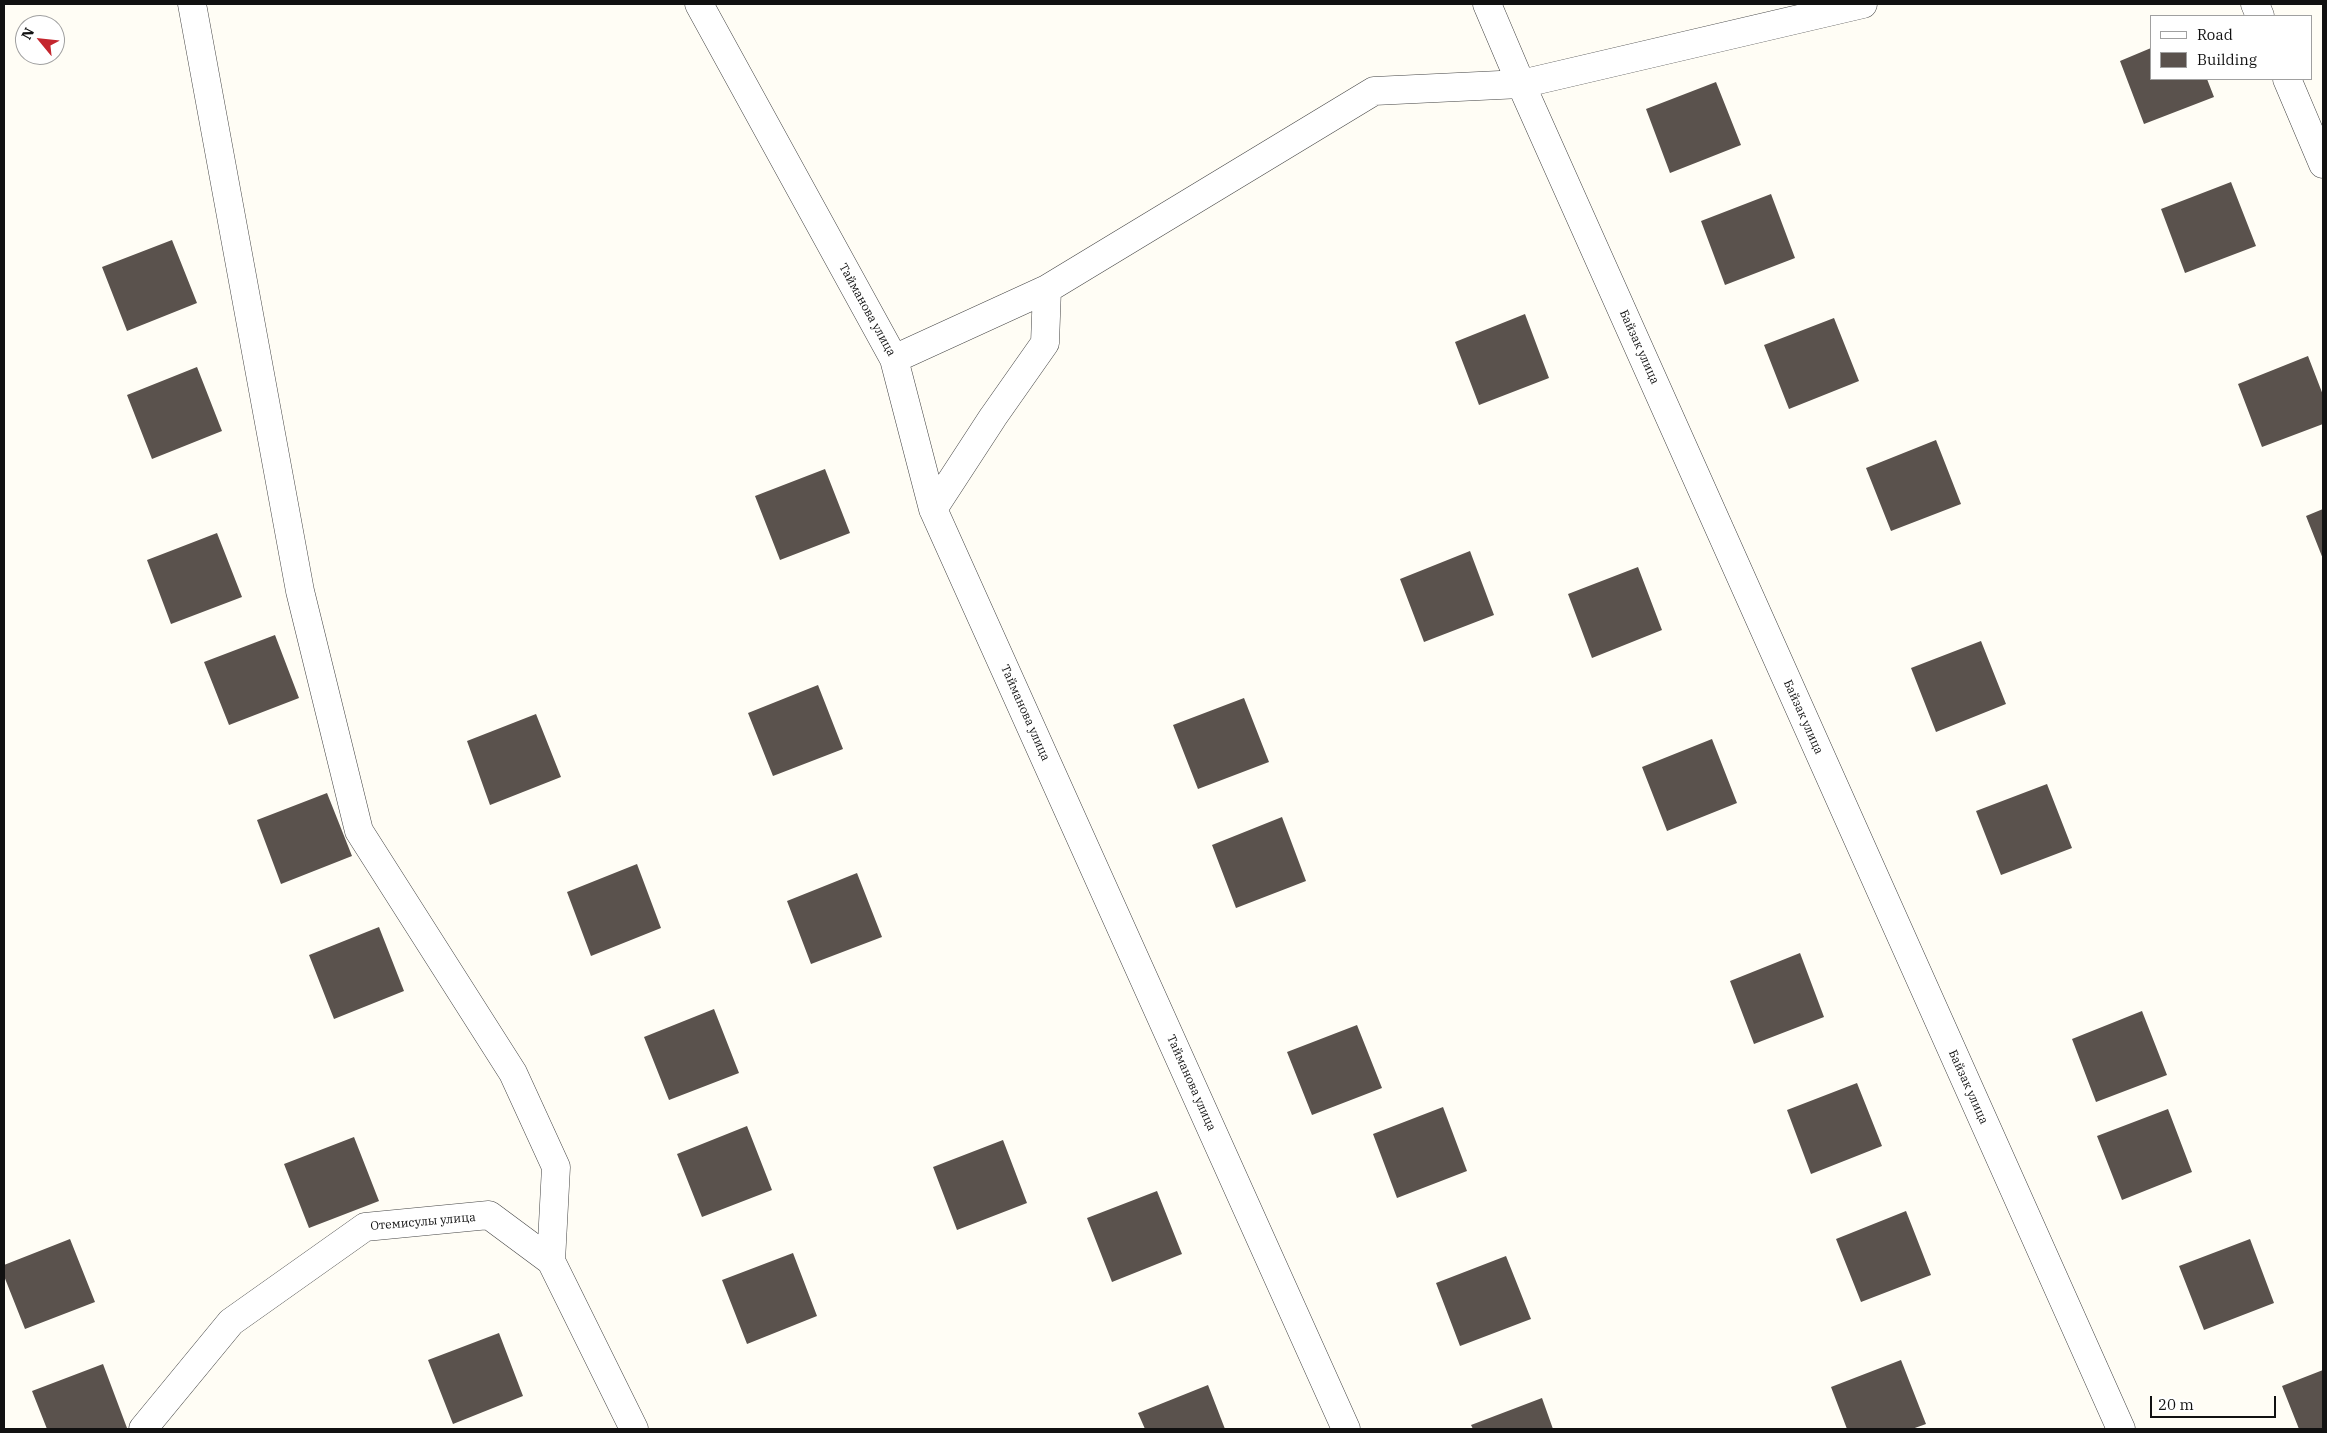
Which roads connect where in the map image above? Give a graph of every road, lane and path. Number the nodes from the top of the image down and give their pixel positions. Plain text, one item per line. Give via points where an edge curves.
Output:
1 (192, 4) edge
2 (698, 4) edge
3 (1488, 4) edge
4 (1864, 4) edge
5 (2287, 80) edge
6 (1521, 84) junction
7 (2323, 164) edge
8 (1047, 289) junction
9 (894, 359) junction
10 (933, 509) junction
11 (551, 1260) junction
12 (143, 1429) edge
13 (634, 1429) edge
14 (1346, 1429) edge
15 (2121, 1429) edge

1 - 11 street via 300,591 359,831 513,1073 556,1167
2 - 9 street, Тайманова улица
3 - 6 street, Байзак улица
4 - 6 street
5 - 7 street
6 - 8 street via 1374,90
6 - 15 street, Байзак улица
8 - 9 street
8 - 10 street via 1045,343
9 - 10 street, Тайманова улица
10 - 14 street, Тайманова улица
11 - 12 street, Отемисулы улица via 489,1215 365,1227 231,1322
11 - 13 street, Отемисулы улица

